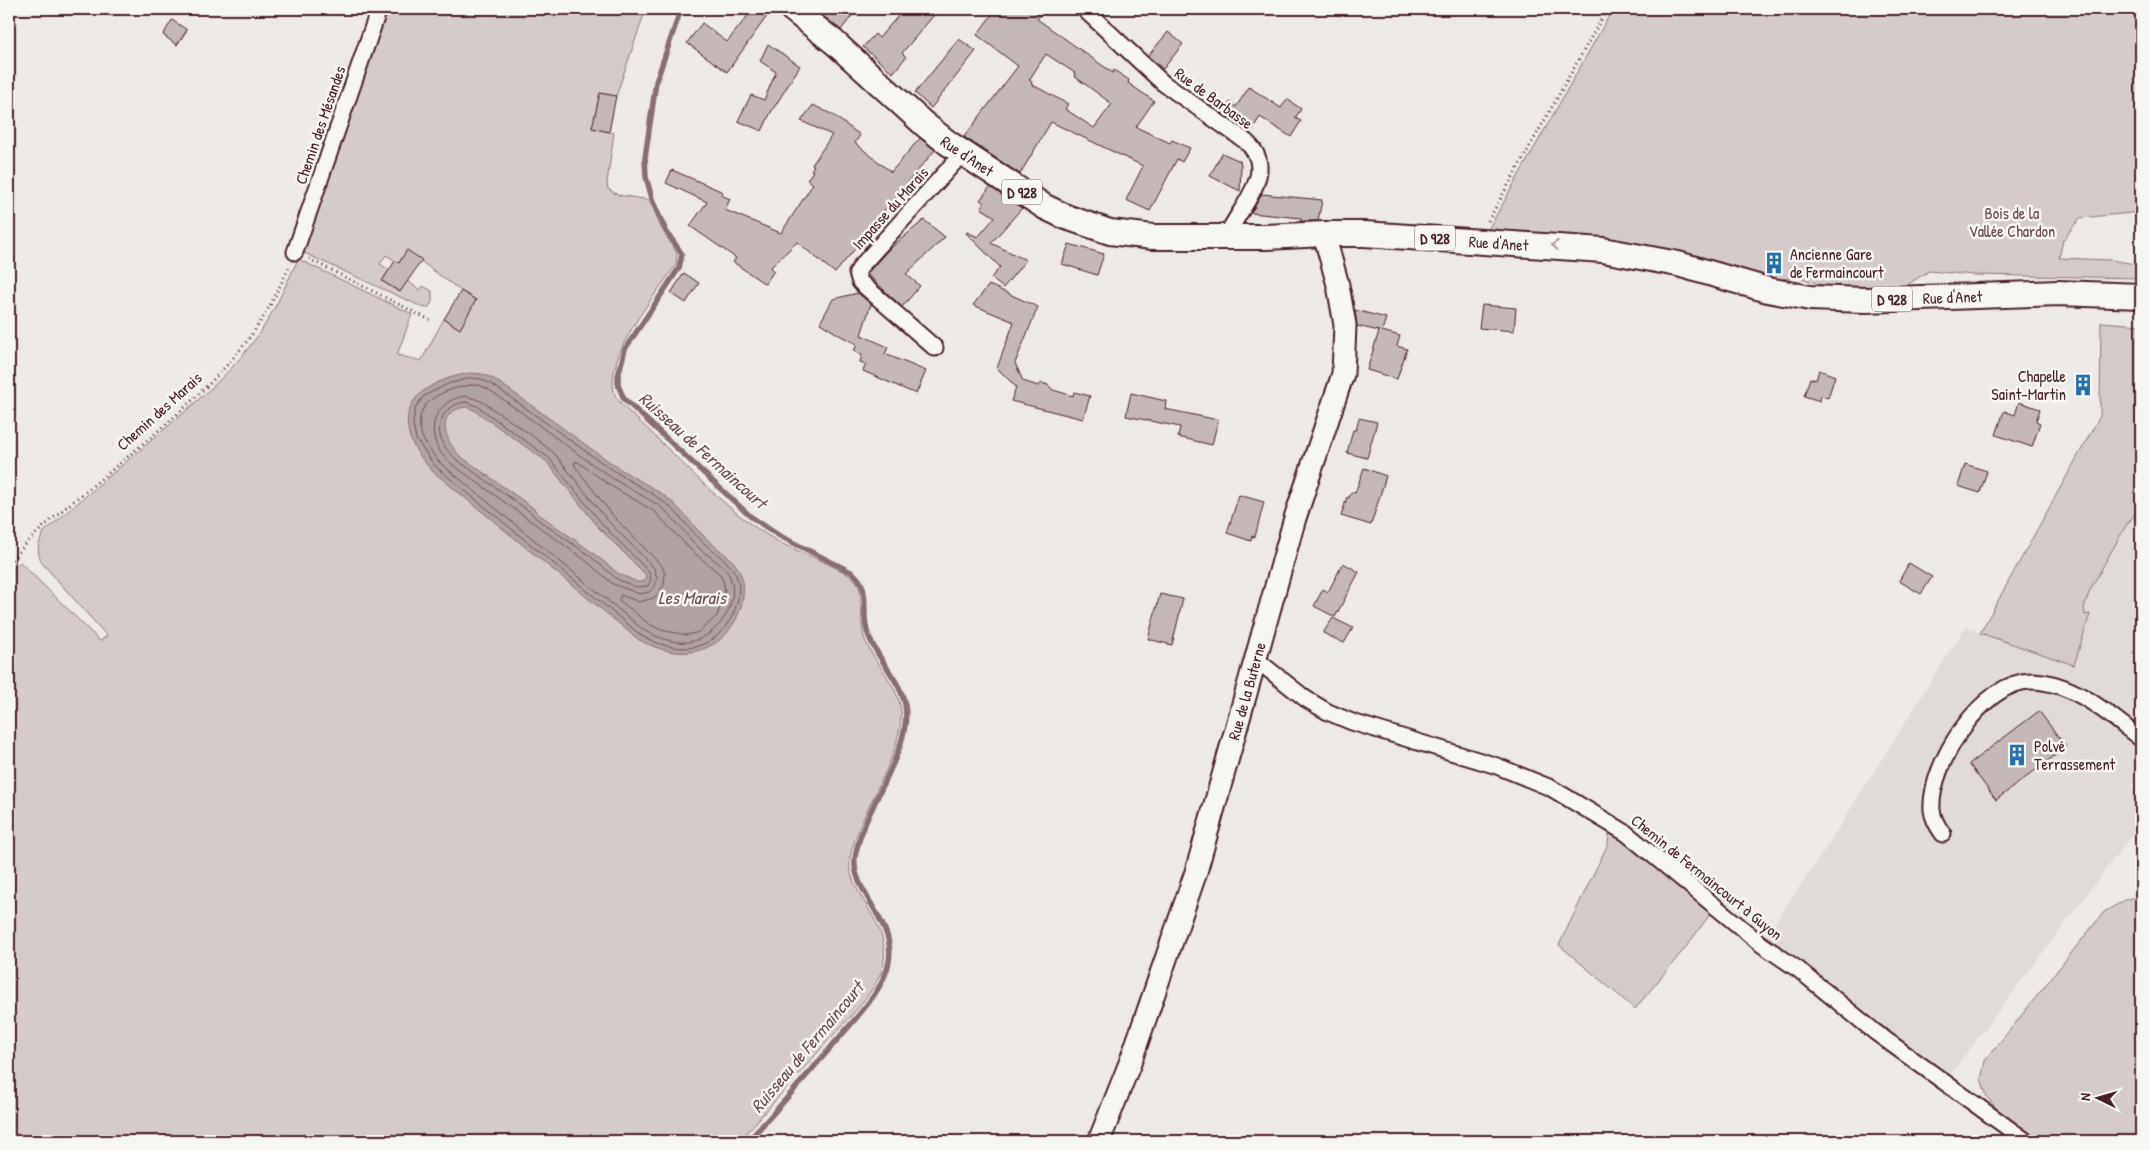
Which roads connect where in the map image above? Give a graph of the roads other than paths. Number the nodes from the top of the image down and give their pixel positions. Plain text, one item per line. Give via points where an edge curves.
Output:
1 (379, 9) edge
2 (792, 9) edge
3 (1084, 9) edge
4 (963, 153) junction
5 (1226, 237) junction
6 (1326, 239) junction
7 (295, 252) road end
8 (1729, 278) junction
9 (2141, 296) edge
10 (934, 348) dead end
11 (1254, 658) junction
12 (2141, 739) edge
13 (1942, 834) dead end
14 (1099, 1141) edge
15 (2026, 1141) edge

1 - 7 street, Chemin des Mésandes
2 - 4 main road, Rue d'Anet / D 928 via 834,42 937,135
3 - 5 street, Rue de Barbasse via 1163,83 1244,140 1255,152 1260,164 1258,179
4 - 5 main road, Rue d'Anet / D 928 via 1045,207 1096,228 1138,236
4 - 10 street, Impasse du Marais via 857,273 860,282
5 - 6 main road, Rue d'Anet / D 928
6 - 8 main road, Rue d'Anet / D 928
8 -> 6 main road, Rue d'Anet / D 928 via 1613,251 1477,241
6 - 11 street, Rue de la Buterne via 1345,326 1343,374 1295,518
8 - 9 main road, Rue d'Anet / D 928 via 1790,295 1838,300 2058,293
11 - 14 street, Rue de la Buterne via 1196,872 1130,1063
11 - 15 street, Chemin de Fermaincourt à Guyon via 1328,712 1496,766 1551,788 1626,833 1875,1032
12 - 13 street via 2100,708 2059,687 2031,681 2007,687 1987,700 1964,726 1946,757 1932,810

